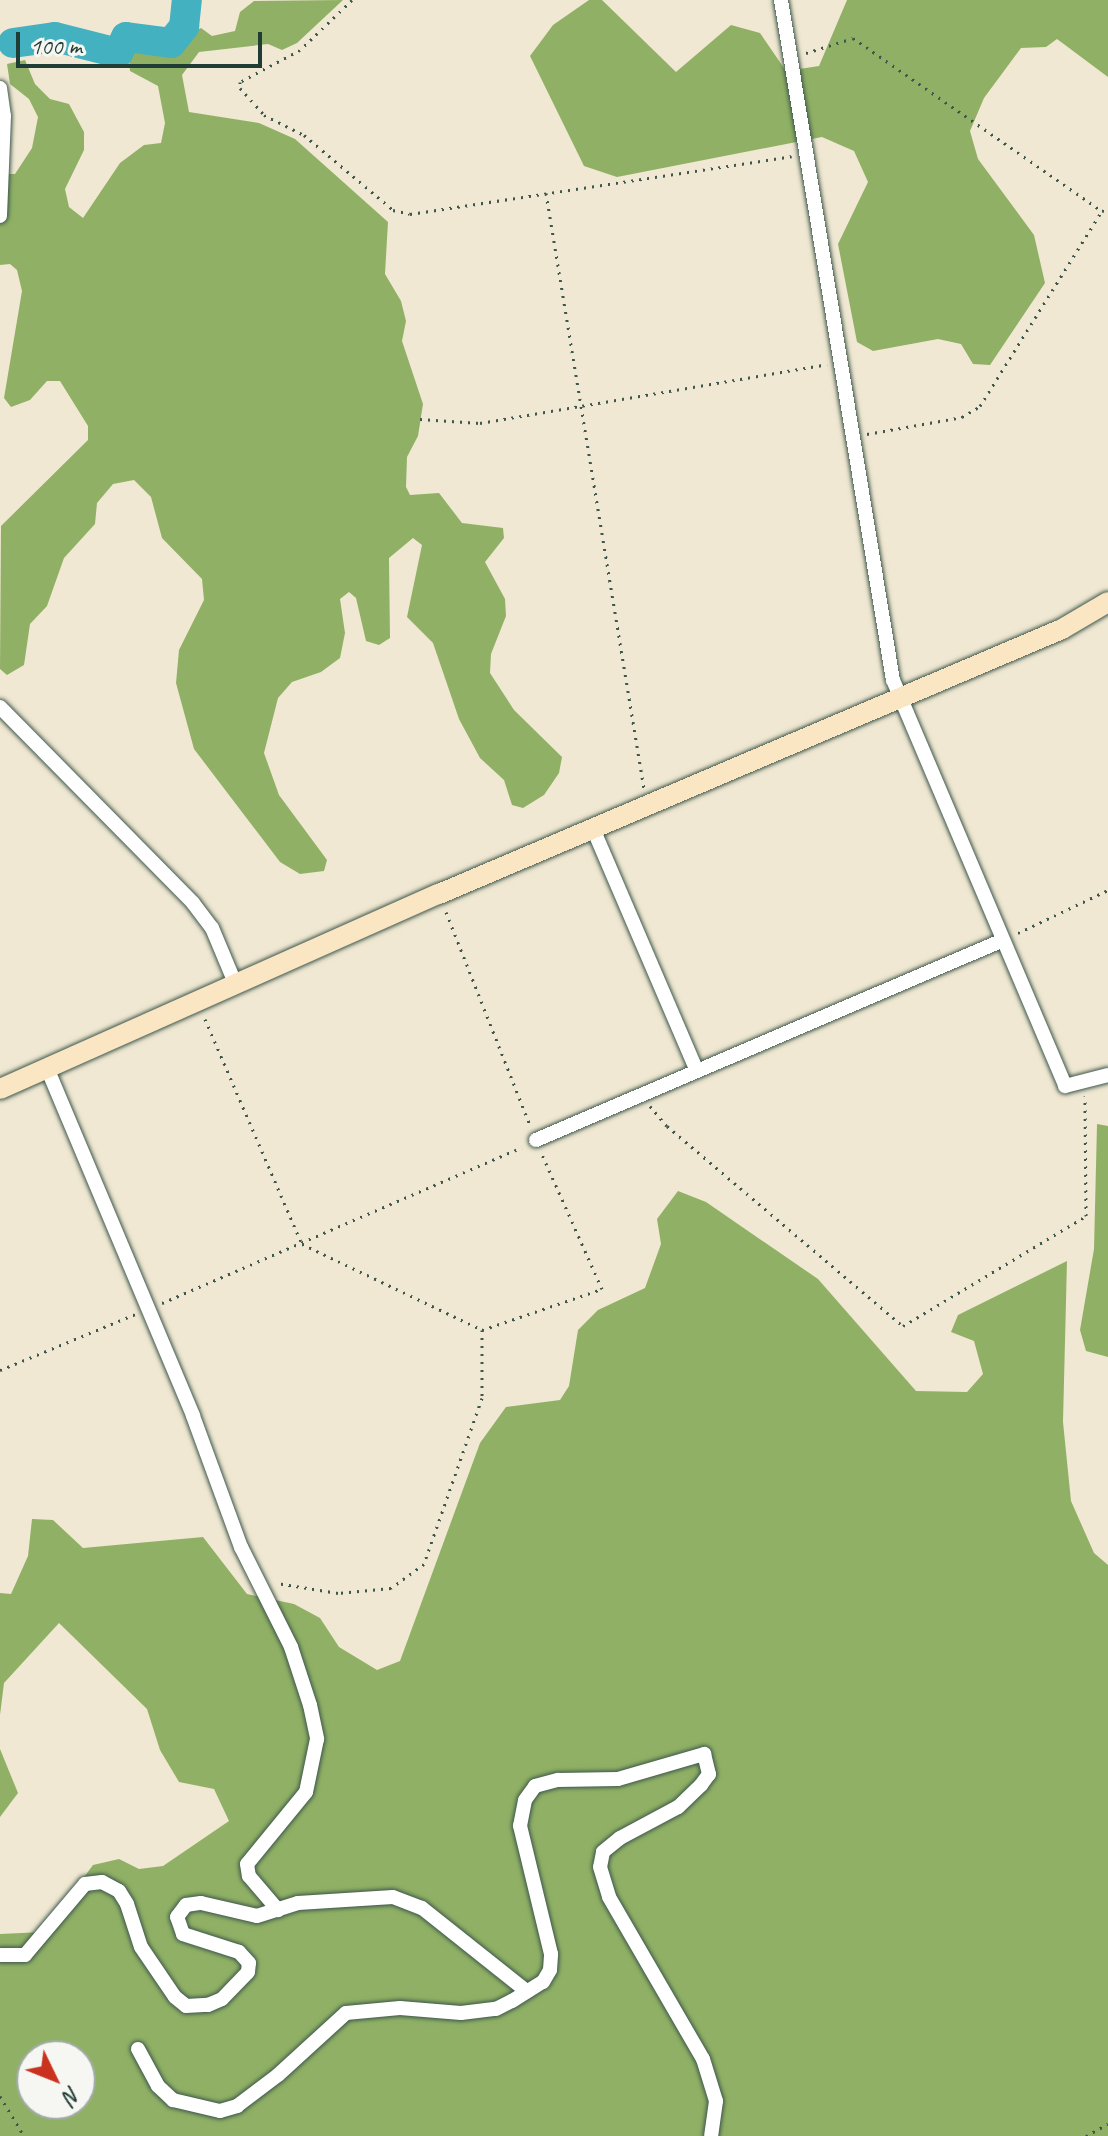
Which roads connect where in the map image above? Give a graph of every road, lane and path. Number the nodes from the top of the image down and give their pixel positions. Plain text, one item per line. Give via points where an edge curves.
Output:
1 (352, 0) edge
2 (781, 0) edge
3 (792, 58) junction
4 (0, 88) edge
5 (807, 149) junction
6 (546, 193) junction
7 (1108, 209) edge
8 (1102, 211) junction
9 (0, 216) edge
10 (840, 362) junction
11 (581, 405) junction
12 (420, 419) dead end
13 (851, 437) junction
14 (1108, 602) edge
15 (900, 699) junction
16 (0, 707) edge
17 (649, 807) junction
18 (594, 831) junction
19 (1108, 890) edge
20 (439, 894) junction
21 (1001, 941) junction
22 (235, 983) junction
23 (197, 1001) junction
24 (47, 1068) junction
25 (697, 1071) junction
26 (1108, 1075) edge
27 (1085, 1084) junction
28 (0, 1089) edge
29 (643, 1097) junction
30 (536, 1140) junction
31 (302, 1244) junction
32 (482, 1330) junction
33 (259, 1581) junction
34 (278, 1910) junction
35 (0, 1955) edge
36 (525, 1990) junction
37 (138, 2049) dead end
38 (0, 2096) edge
39 (1108, 2124) edge
40 (24, 2136) edge
41 (711, 2136) edge
42 (1086, 2136) edge

1 - 6 path via 300,50 240,82 264,115 304,135 393,210 410,214
2 - 3 street
3 - 5 street
3 - 8 path via 853,38
4 - 9 street
5 - 6 path via 793,156
5 - 10 street
6 - 11 path
7 - 8 path
8 - 13 path via 980,406 962,417
10 - 11 path
10 - 13 street
11 - 12 path via 480,423
11 - 17 path
13 - 15 street
14 - 15 street via 1062,629
15 - 17 street
15 - 21 street
16 - 22 street via 193,903 212,928
17 - 18 street
18 - 20 street
18 - 25 street
19 - 21 path
20 - 22 street
20 - 30 path
21 - 25 street
21 - 27 street via 1065,1086
22 - 23 street
23 - 24 street
23 - 31 path
24 - 28 street
24 - 33 street
25 - 29 street
26 - 27 street
27 - 29 path via 1086,1216 903,1326 667,1126
29 - 30 street
30 - 31 path
30 - 32 path via 602,1289
31 - 32 path
32 - 33 path via 482,1398 424,1564 391,1588 338,1593
33 - 34 street via 291,1647 317,1739 306,1792 247,1864 249,1876
34 - 35 street via 257,1916 201,1903 186,1905 177,1917 183,1934 239,1952 249,1963 248,1972 208,2005 186,2006 175,1997 141,1947 119,1891 102,1882 85,1884 25,1955
34 - 36 street via 298,1903 393,1897 422,1908
36 - 37 street via 496,2009 362,2008 346,2013 278,2075 237,2106 220,2111 173,2100 158,2086
36 - 41 street via 543,1982 551,1954 522,1849 525,1800 535,1786 558,1780 618,1779 704,1754 709,1774 701,1785 678,1807 620,1838 603,1852 600,1867 609,1897 703,2059 716,2101
38 - 40 path
39 - 42 path

